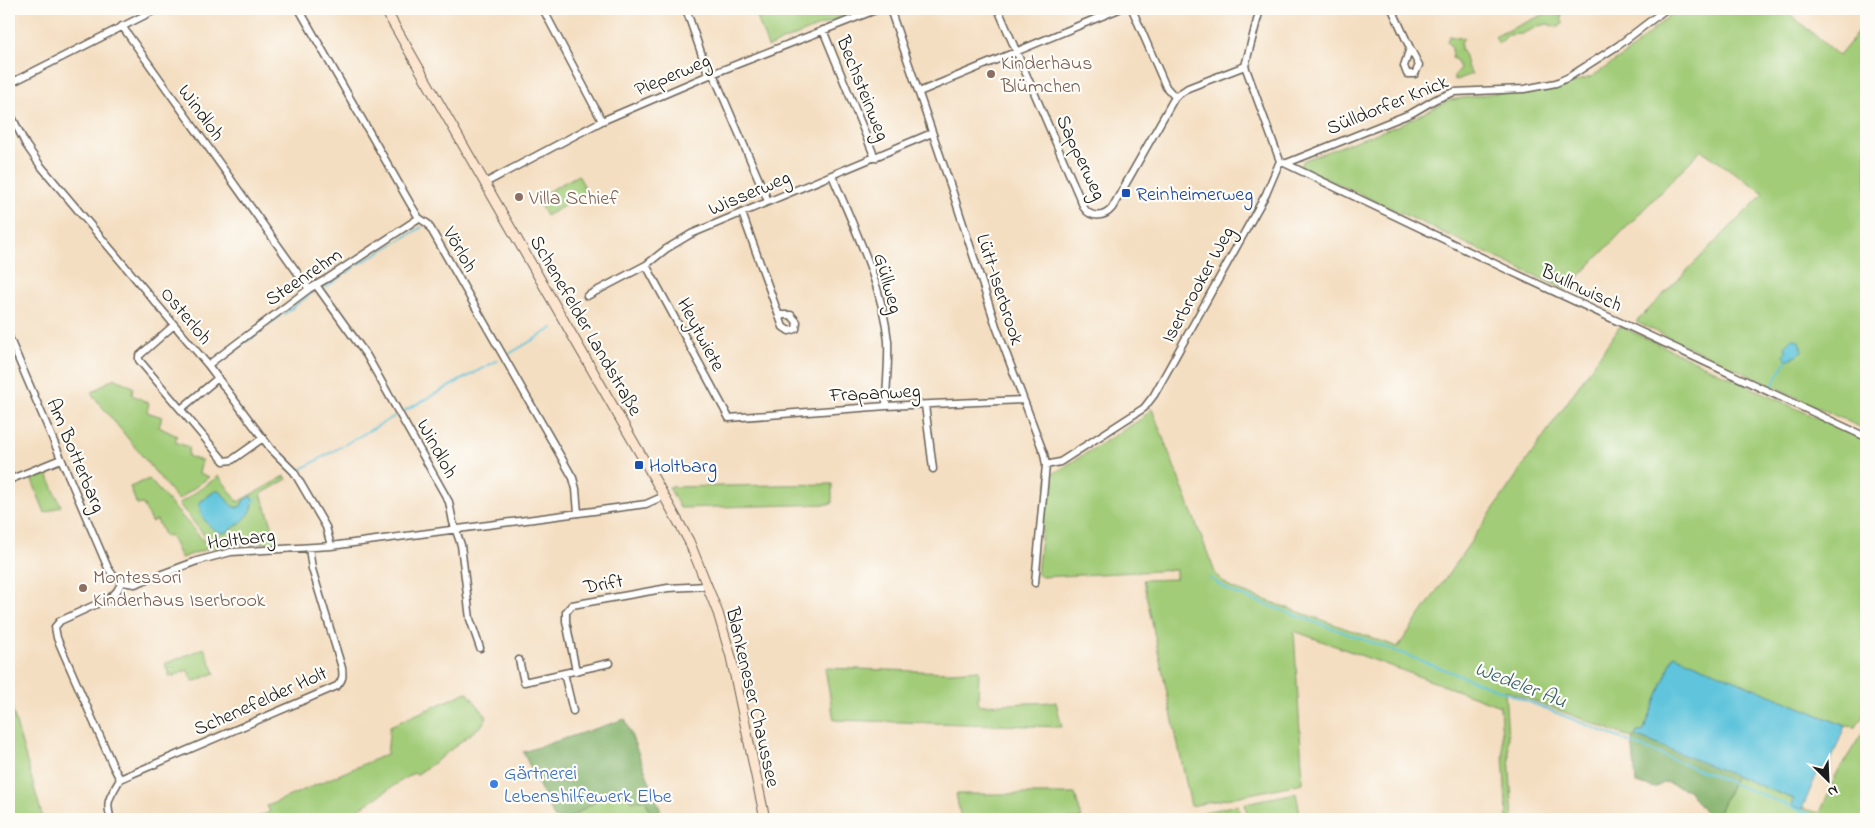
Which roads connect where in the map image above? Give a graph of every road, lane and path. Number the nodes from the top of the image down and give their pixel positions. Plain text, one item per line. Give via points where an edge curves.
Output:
1 (157, 9) edge
2 (299, 9) edge
3 (385, 9) edge
4 (543, 9) edge
5 (686, 9) edge
6 (878, 9) edge
7 (890, 9) edge
8 (998, 9) edge
9 (1120, 9) edge
10 (1132, 9) edge
11 (1260, 9) edge
12 (1392, 9) edge
13 (1666, 9) edge
14 (1104, 12) edge
15 (122, 26) junction
16 (823, 30) junction
17 (1410, 48) dead end
18 (1017, 52) junction
19 (1244, 66) junction
20 (712, 74) junction
21 (9, 84) edge
22 (919, 92) junction
23 (1174, 97) junction
24 (9, 111) edge
25 (602, 121) junction
26 (932, 133) junction
27 (875, 158) junction
28 (1283, 162) junction
29 (832, 175) junction
30 (485, 183) junction
31 (768, 201) junction
32 (742, 213) junction
33 (419, 218) junction
34 (646, 265) junction
35 (316, 285) junction
36 (309, 289) junction
37 (587, 296) dead end
38 (779, 315) dead end
39 (174, 325) junction
40 (9, 337) edge
41 (208, 365) junction
42 (218, 378) junction
43 (1023, 400) junction
44 (925, 405) junction
45 (886, 406) junction
46 (180, 409) junction
47 (729, 418) joint
48 (1866, 437) edge
49 (263, 438) junction
50 (61, 458) junction
51 (1046, 465) junction
52 (933, 469) dead end
53 (9, 480) edge
54 (664, 496) junction
55 (578, 513) junction
56 (456, 529) junction
57 (332, 546) junction
58 (309, 548) junction
59 (695, 556) joint
60 (122, 582) junction
61 (1035, 584) dead end
62 (708, 586) junction
63 (480, 648) dead end
64 (519, 660) dead end
65 (610, 663) dead end
66 (576, 671) junction
67 (564, 674) junction
68 (573, 711) dead end
69 (120, 779) junction
70 (111, 819) edge
71 (765, 819) edge

1 - 15 street
2 - 33 street, Vörloh
3 - 30 main road, Schenefelder Landstraße
4 - 25 street
5 - 20 street
6 - 16 street, Pieperweg
7 - 22 street, Lütt-Iserbrook
8 - 18 street, Sapperweg
9 - 14 street
10 - 23 street via 1166,87
11 - 19 street
12 - 17 street
13 - 28 street, Sülldorfer Knick via 1569,78 1524,89 1454,92 1412,113
14 - 18 street
15 - 21 street
15 - 36 street, Windloh
16 - 20 street, Pieperweg
16 - 27 street, Bechsteinweg
18 - 22 street
18 - 23 street, Sapperweg via 1084,208 1098,216 1110,211
19 - 23 street via 1188,88
19 - 28 street
20 - 25 street, Pieperweg
20 - 31 street
22 - 26 street, Lütt-Iserbrook
24 - 39 street, Osterloh via 40,165
25 - 30 street, Pieperweg
26 - 27 street, Wisserweg
26 - 43 street, Lütt-Iserbrook
27 - 29 street, Wisserweg
28 - 48 street, Bullnwisch
28 - 51 street, Iserbrooker Weg via 1144,408 1060,462
29 - 31 street, Wisserweg
29 - 45 street, Güllweg via 878,292 888,342
30 - 54 main road, Schenefelder Landstraße
31 - 32 street, Wisserweg
32 - 34 street, Wisserweg via 691,234 666,248
32 - 38 street
33 - 35 street, Steenrehm
33 - 55 street, Vörloh via 428,224 573,478
34 - 37 street, Wisserweg
34 - 47 street, Heytwiete
35 - 36 street, Steenrehm
35 - 56 street, Windloh via 367,356 447,497
36 - 41 street, Steenrehm
39 - 41 street, Osterloh
39 - 46 street via 139,356 139,360
40 - 50 street, Am Botterbarg
41 - 42 street, Osterloh
42 - 46 street
42 - 49 street, Osterloh
43 - 44 street, Frapanweg
43 - 51 street, Lütt-Iserbrook
44 - 45 street, Frapanweg
44 - 52 street
45 - 47 street, Frapanweg
46 - 49 street via 224,461 232,460
49 - 57 street, Osterloh via 297,477 326,527
50 - 53 street
50 - 60 street, Am Botterbarg via 108,568
51 - 61 street, Lütt-Iserbrook
54 - 55 street, Holtbarg via 646,504
54 - 59 main road, Schenefelder Landstraße
55 - 56 street, Holtbarg
56 - 57 street, Holtbarg
56 - 63 street, Windloh via 470,619
57 - 58 street, Holtbarg
58 - 60 street, Holtbarg via 231,552 196,561 141,583
58 - 69 street, Schenefelder Holt via 312,569 342,668 341,682
59 - 62 main road, Blankeneser Chaussee
60 - 69 street via 110,598 60,621 55,627
62 - 66 street, Drift via 668,588 572,605 566,612 566,621
62 - 71 main road, Blankeneser Chaussee via 731,657
64 - 67 street via 524,682
65 - 66 street
66 - 67 street
67 - 68 street
69 - 70 street via 108,799

